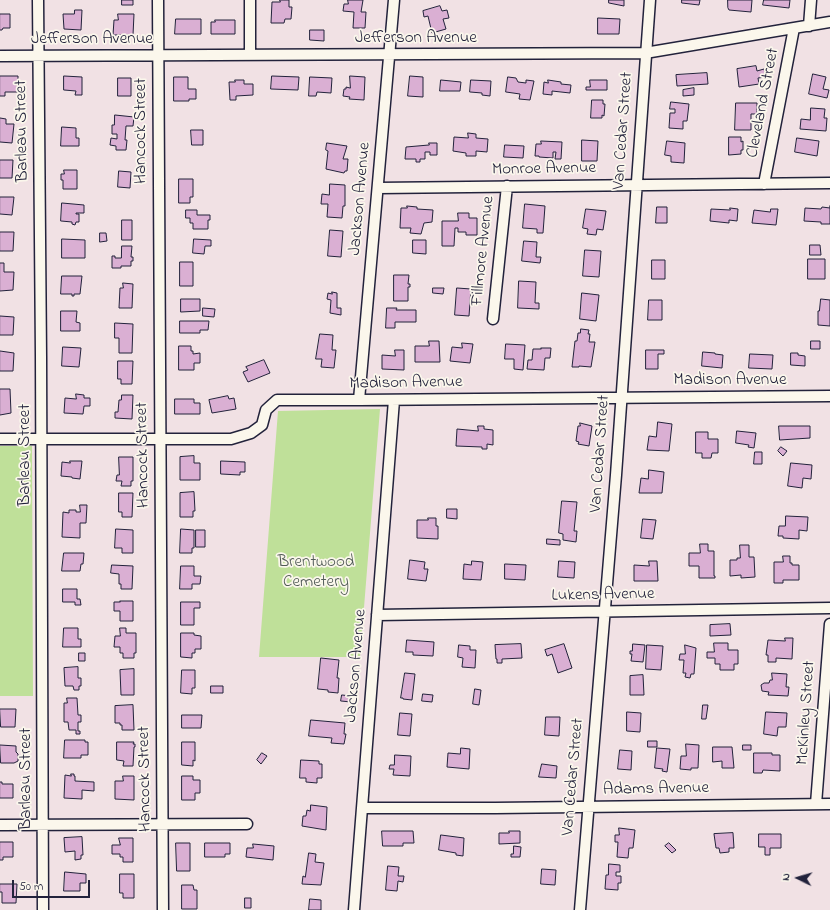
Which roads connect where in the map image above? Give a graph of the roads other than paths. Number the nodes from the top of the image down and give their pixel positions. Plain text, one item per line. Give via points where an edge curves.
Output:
1 (38, 0) edge
2 (158, 0) edge
3 (250, 0) edge
4 (394, 0) edge
5 (650, 0) edge
6 (811, 0) edge
7 (830, 22) edge
8 (809, 26) junction
9 (794, 28) junction
10 (645, 53) junction
11 (250, 55) junction
12 (389, 55) junction
13 (0, 56) edge
14 (38, 56) junction
15 (158, 56) junction
16 (830, 183) edge
17 (764, 184) junction
18 (636, 185) junction
19 (507, 186) junction
20 (378, 188) junction
21 (493, 319) dead end
22 (830, 396) edge
23 (621, 398) junction
24 (359, 400) junction
25 (394, 400) junction
26 (0, 439) edge
27 (41, 439) junction
28 (160, 439) junction
29 (830, 608) edge
30 (604, 612) junction
31 (377, 615) junction
32 (830, 624) edge
33 (816, 804) junction
34 (830, 804) edge
35 (588, 807) junction
36 (362, 808) junction
37 (163, 824) junction
38 (247, 824) dead end
39 (0, 825) edge
40 (43, 825) junction
41 (44, 910) edge
42 (163, 910) edge
43 (354, 910) edge
44 (580, 910) edge

1 - 14 street, Barleau Street
2 - 15 street, Hancock Street
3 - 11 street
4 - 12 street, Jackson Avenue
5 - 10 street, Van Cedar Street
6 - 8 street
7 - 8 street, Jefferson Avenue
8 - 9 street, Jefferson Avenue
9 - 10 street, Jefferson Avenue
9 - 17 street, Cleveland Street
10 - 12 street, Jefferson Avenue
10 - 18 street, Van Cedar Street
11 - 12 street, Jefferson Avenue
11 - 15 street, Jefferson Avenue
12 - 20 street, Jackson Avenue
13 - 14 street, Jefferson Avenue
14 - 15 street, Jefferson Avenue
14 - 27 street, Barleau Street
15 - 28 street, Hancock Street
16 - 17 street, Monroe Avenue
17 - 18 street, Monroe Avenue
18 - 19 street, Monroe Avenue
18 - 23 street, Van Cedar Street
19 - 20 street, Monroe Avenue
19 - 21 street, Fillmore Avenue
20 - 24 street, Jackson Avenue
22 - 23 street, Madison Avenue
23 - 25 street, Madison Avenue
23 - 30 street, Van Cedar Street
24 - 25 street, Madison Avenue
24 - 28 street, Madison Avenue via 277,400 266,410 262,425 251,433 231,439
25 - 31 street, Jackson Avenue
26 - 27 street, Madison Avenue
27 - 28 street, Madison Avenue
27 - 40 street, Barleau Street
28 - 37 street, Hancock Street
29 - 30 street, Lukens Avenue
30 - 31 street, Lukens Avenue
30 - 35 street, Van Cedar Street
31 - 36 street, Jackson Avenue
32 - 33 street, McKinley Street
33 - 34 street, Adams Avenue
33 - 35 street, Adams Avenue
35 - 36 street, Adams Avenue
35 - 44 street, Van Cedar Street
36 - 43 street, Jackson Avenue
37 - 38 street
37 - 40 street
37 - 42 street, Hancock Street
39 - 40 street
40 - 41 street, Barleau Street

